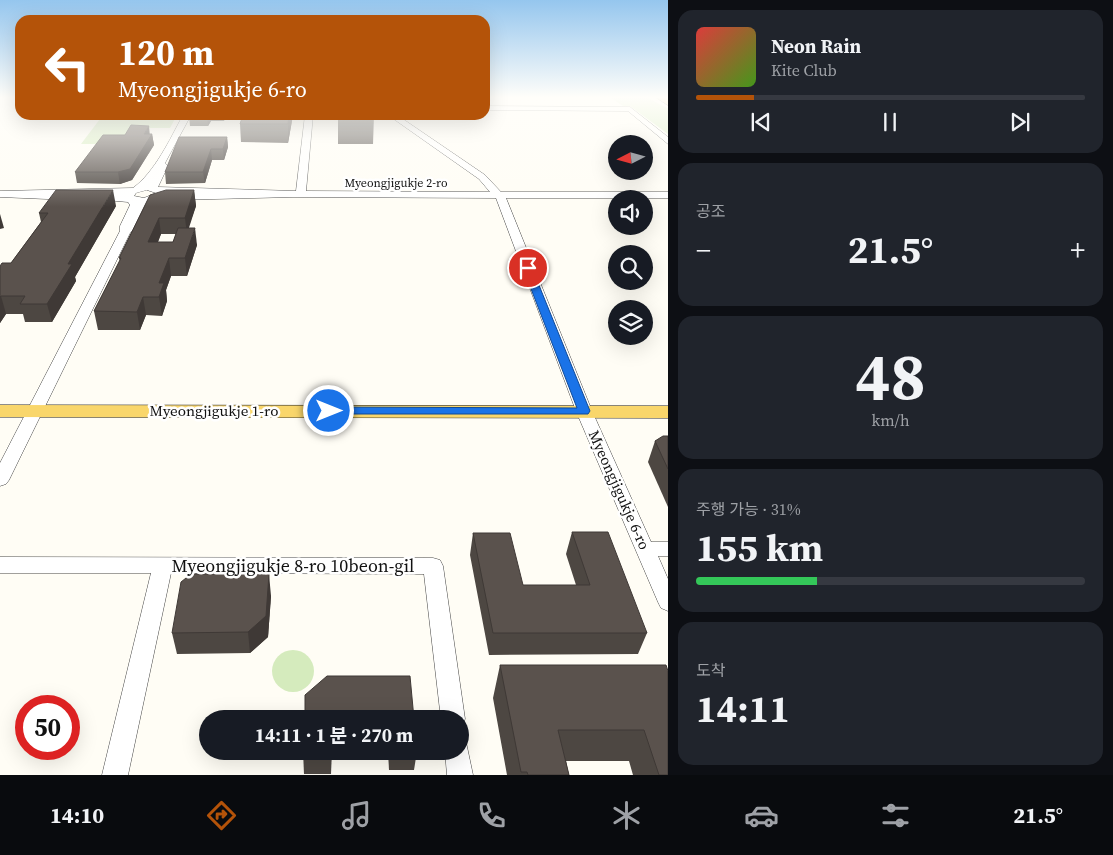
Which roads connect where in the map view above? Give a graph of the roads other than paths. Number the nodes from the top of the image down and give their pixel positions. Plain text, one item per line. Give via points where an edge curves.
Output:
1 (176, 134) edge
2 (305, 134) edge
3 (426, 134) edge
4 (160, 164) junction
5 (482, 177) junction
6 (0, 194) edge
7 (133, 194) junction
8 (154, 194) junction
9 (297, 194) junction
10 (668, 195) edge
11 (436, 196) junction
12 (500, 196) junction
13 (126, 230) junction
14 (0, 411) edge
15 (36, 411) junction
16 (584, 411) junction
17 (668, 412) edge
18 (0, 480) edge
19 (668, 549) edge
20 (646, 550) junction
21 (0, 565) edge
22 (163, 565) junction
23 (668, 602) edge
24 (452, 710) edge
25 (458, 760) edge
26 (115, 775) edge
27 (460, 775) edge

1 - 4 street
2 - 9 street
3 - 5 street, Myeongjigukje 6-ro
4 - 7 street via 146,184
4 - 8 street via 163,166
5 - 11 street via 467,188
5 - 12 street, Myeongjigukje 6-ro
6 - 7 street via 37,194 42,197
7 - 8 street, Myeongjigukje 2-ro
7 - 13 street via 135,205 124,226
8 - 9 street, Myeongjigukje 2-ro
8 - 13 street
9 - 11 street, Myeongjigukje 2-ro
10 - 12 street, Myeongjigukje 2-ro
11 - 12 street, Myeongjigukje 2-ro
12 - 16 street, Myeongjigukje 6-ro
13 - 15 street
14 - 15 main road, Myeongjigukje 1-ro
15 - 16 main road, Myeongjigukje 1-ro
15 - 18 street
16 - 17 main road, Myeongjigukje 1-ro
16 - 20 street, Myeongjigukje 6-ro
19 - 20 street
20 - 23 street, Myeongjigukje 6-ro
21 - 22 street, Myeongjigukje 8-ro 10beon-gil
22 - 24 street, Myeongjigukje 8-ro 10beon-gil via 433,566
22 - 26 street
25 - 27 street

